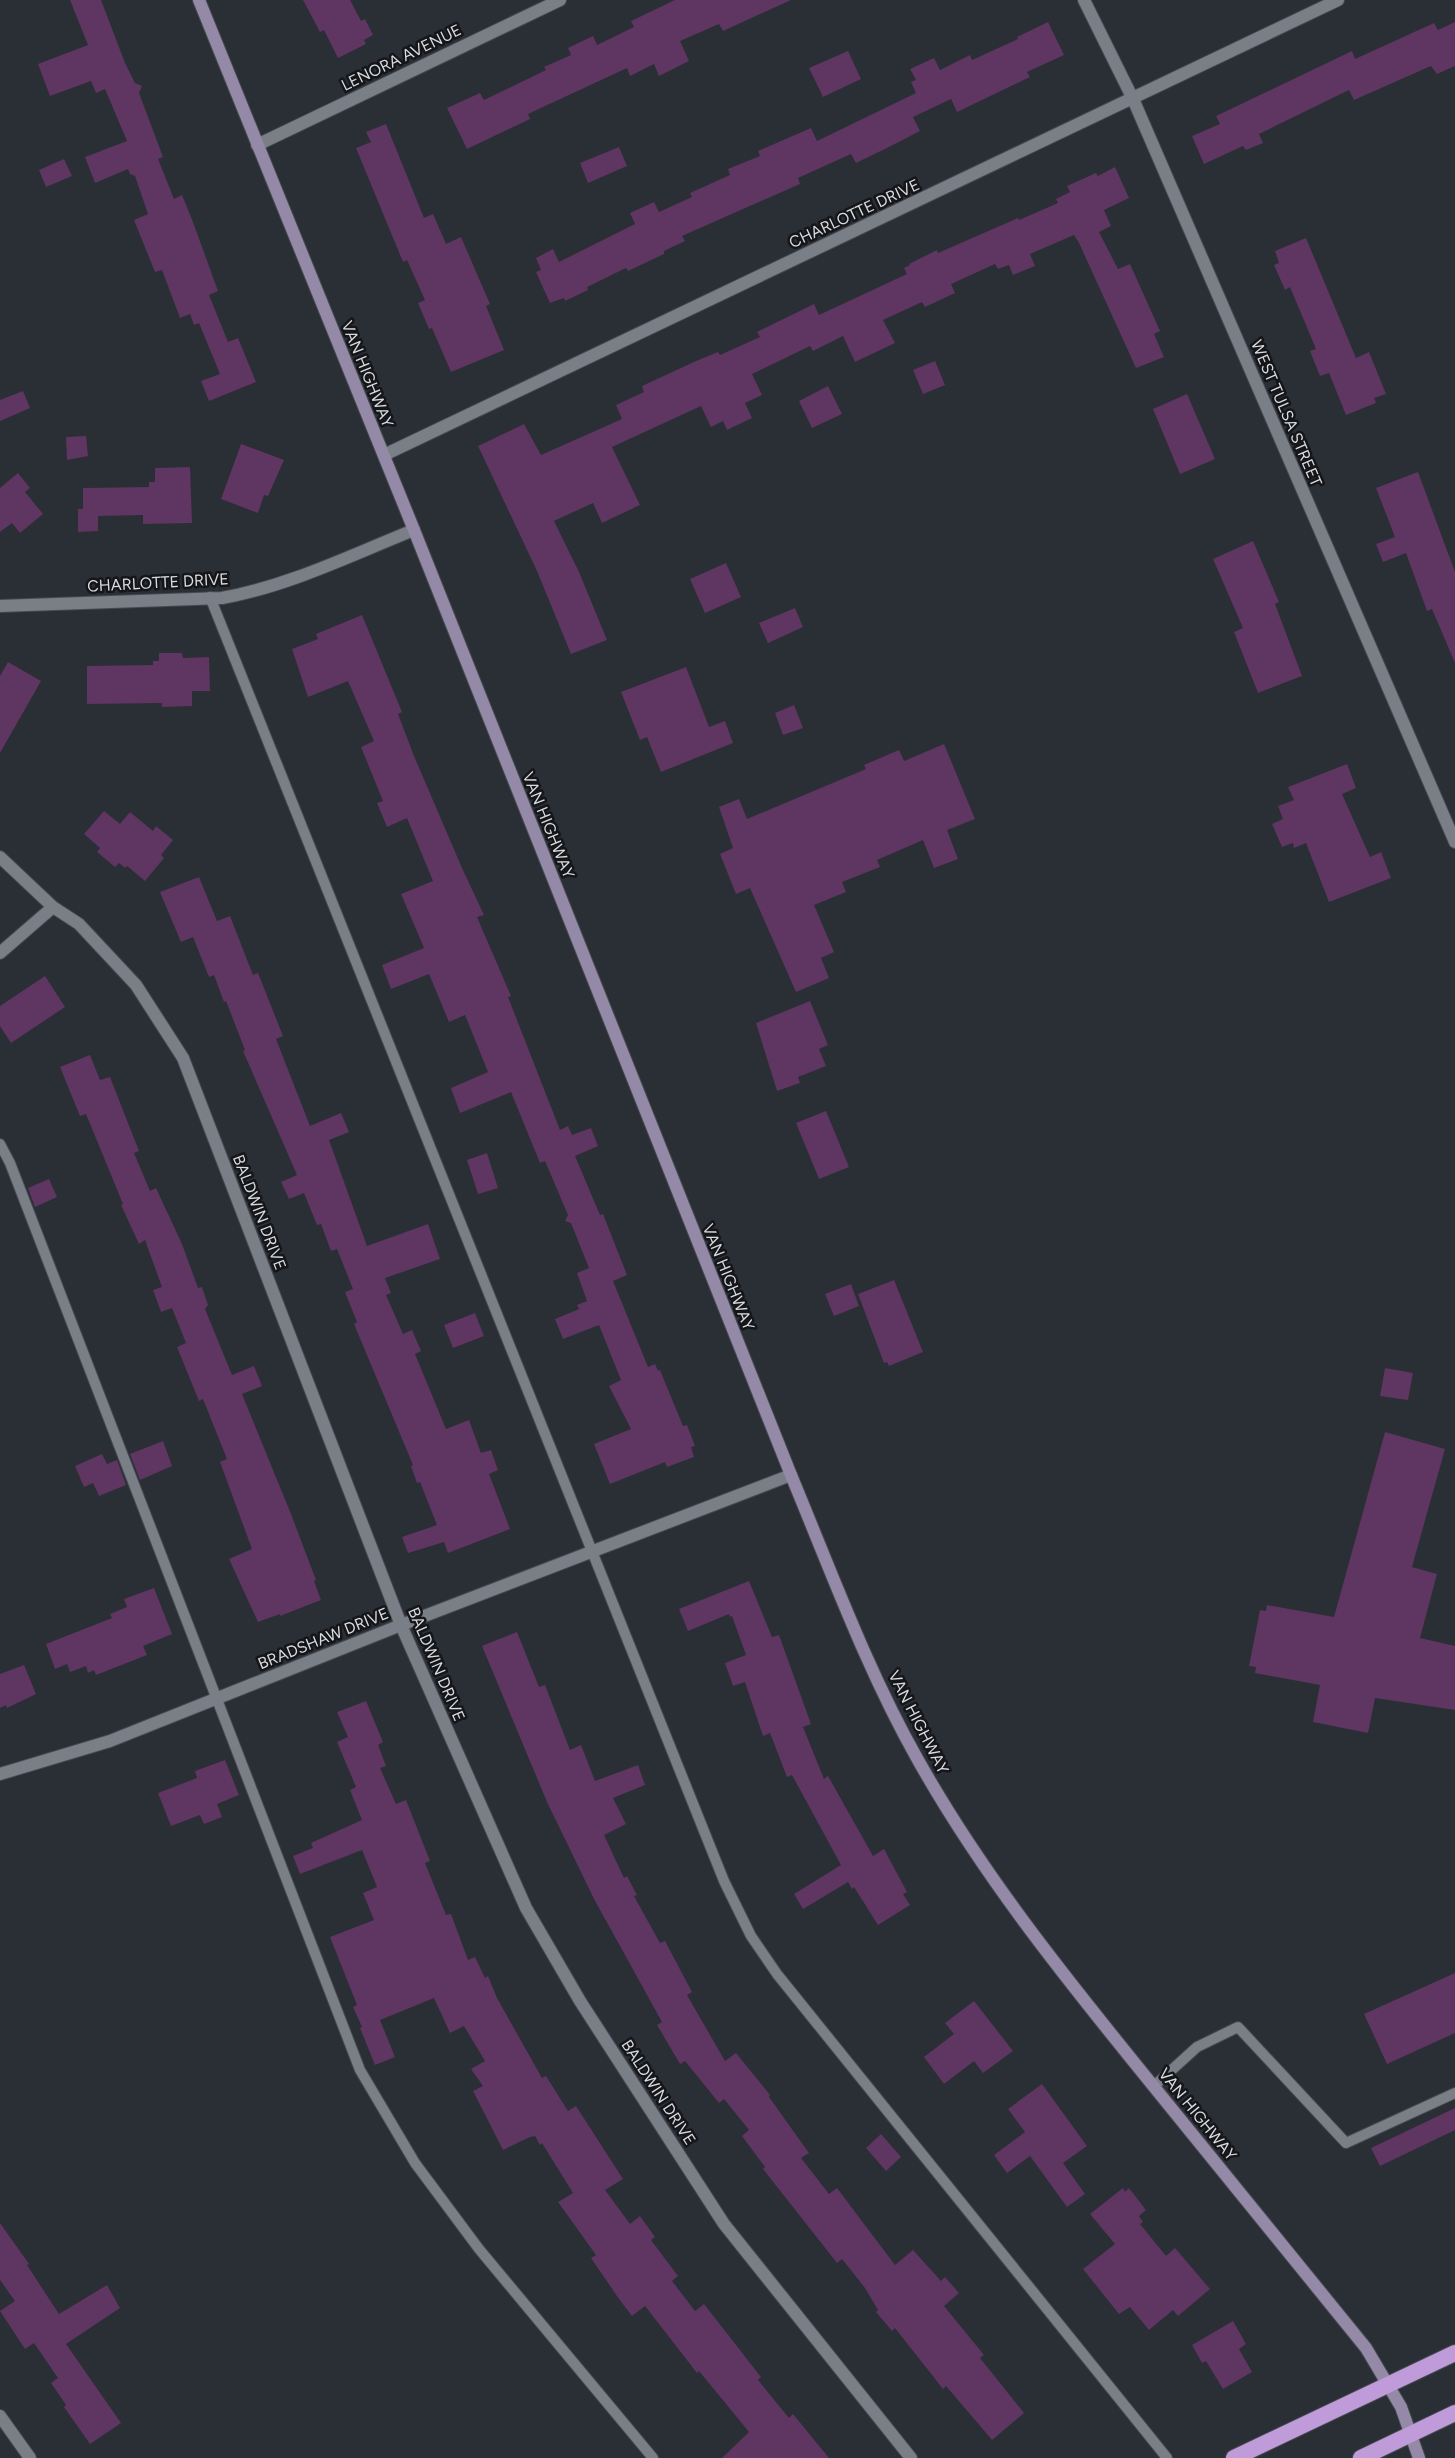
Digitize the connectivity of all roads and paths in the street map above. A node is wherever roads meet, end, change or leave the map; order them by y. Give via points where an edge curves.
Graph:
1 (199, 0) edge
2 (560, 0) edge
3 (1084, 0) edge
4 (1338, 0) edge
5 (1133, 99) junction
6 (257, 145) junction
7 (384, 455) junction
8 (414, 530) junction
9 (210, 597) junction
10 (0, 606) edge
11 (1455, 842) edge
12 (0, 856) edge
13 (53, 907) junction
14 (0, 953) edge
15 (0, 1144) edge
16 (790, 1475) junction
17 (593, 1551) junction
18 (401, 1625) junction
19 (216, 1699) junction
20 (0, 1774) edge
21 (1154, 2086) junction
22 (1455, 2093) edge
23 (1455, 2353) edge
24 (1389, 2384) junction
25 (1455, 2413) edge
26 (0, 2416) edge
27 (1412, 2434) junction
28 (30, 2458) edge
29 (653, 2458) edge
30 (911, 2458) edge
31 (1167, 2458) edge
32 (1234, 2458) edge
33 (1361, 2458) edge
34 (1419, 2458) edge

1 - 6 main road, VAN HIGHWAY
2 - 6 street, LENORA AVENUE
3 - 5 street, WEST TULSA STREET
4 - 5 street, CHARLOTTE DRIVE
5 - 7 street, CHARLOTTE DRIVE
5 - 11 street, WEST TULSA STREET
6 - 7 main road, VAN HIGHWAY
7 - 8 main road, VAN HIGHWAY
8 - 9 street, CHARLOTTE DRIVE via 264,588
8 - 16 main road, VAN HIGHWAY
9 - 10 street, CHARLOTTE DRIVE
9 - 17 lane
12 - 13 street, BALDWIN DRIVE
13 - 14 street
13 - 18 street, BALDWIN DRIVE via 79,924 136,985 183,1058
15 - 19 lane
16 - 17 street, BRADSHAW DRIVE
16 - 21 main road, VAN HIGHWAY via 855,1630 918,1759 1003,1894
17 - 18 street, BRADSHAW DRIVE
17 - 31 lane via 724,1881 751,1936 777,1974
18 - 19 street, BRADSHAW DRIVE
18 - 30 street, BALDWIN DRIVE via 526,1908 580,2001 724,2224
19 - 20 street, BRADSHAW DRIVE via 110,1741
19 - 29 lane via 360,2070 415,2163 479,2249
21 - 22 lane via 1197,2047 1238,2027 1346,2143
21 - 24 main road, VAN HIGHWAY via 1366,2348
23 - 24 highway
24 - 27 main road, VAN HIGHWAY
24 - 32 highway
25 - 27 highway
26 - 28 street
27 - 33 highway
27 - 34 main road, VAN HIGHWAY

